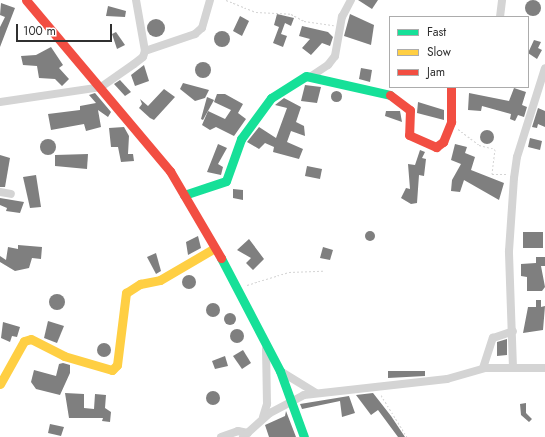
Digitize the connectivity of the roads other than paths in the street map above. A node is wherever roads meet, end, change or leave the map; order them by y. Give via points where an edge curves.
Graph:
1 (26, 0) edge
2 (136, 0) edge
3 (210, 0) edge
4 (351, 0) edge
5 (502, 0) edge
6 (500, 16) edge
7 (145, 50) junction
8 (545, 68) edge
9 (310, 77) junction
10 (101, 87) junction
11 (452, 88) edge
12 (0, 102) edge
13 (0, 192) edge
14 (11, 194) dead end
15 (184, 195) junction
16 (213, 249) junction
17 (513, 331) junction
18 (266, 349) junction
19 (483, 368) junction
20 (513, 368) junction
21 (545, 368) edge
22 (3, 370) edge
23 (280, 371) junction
24 (0, 384) edge
25 (316, 394) junction
26 (292, 403) junction
27 (259, 422) junction
28 (245, 435) edge
29 (221, 437) edge
30 (304, 437) edge

1 - 10 street
2 - 7 street
3 - 7 street via 202,28 195,34
4 - 9 street via 340,26 335,56 328,65
5 - 6 street
7 - 10 street via 143,57
8 - 17 street via 514,173 509,251
9 - 11 street via 387,92 400,100 411,118 410,135 423,144 436,148 450,126
9 - 15 street via 294,81 270,98 241,139 226,181
10 - 12 street
10 - 15 street via 170,171
13 - 14 street
15 - 16 street
16 - 18 street via 239,288
16 - 22 street via 160,280 140,284 126,293 117,365 112,370 64,356 31,339 24,341
17 - 19 street via 493,338
17 - 20 street
18 - 23 street
18 - 27 street via 268,404
19 - 20 street
19 - 25 street via 447,379
20 - 21 street
22 - 24 street
23 - 25 street
23 - 26 street
25 - 26 street
26 - 27 street
26 - 30 street
27 - 28 street
28 - 29 street via 238,431

